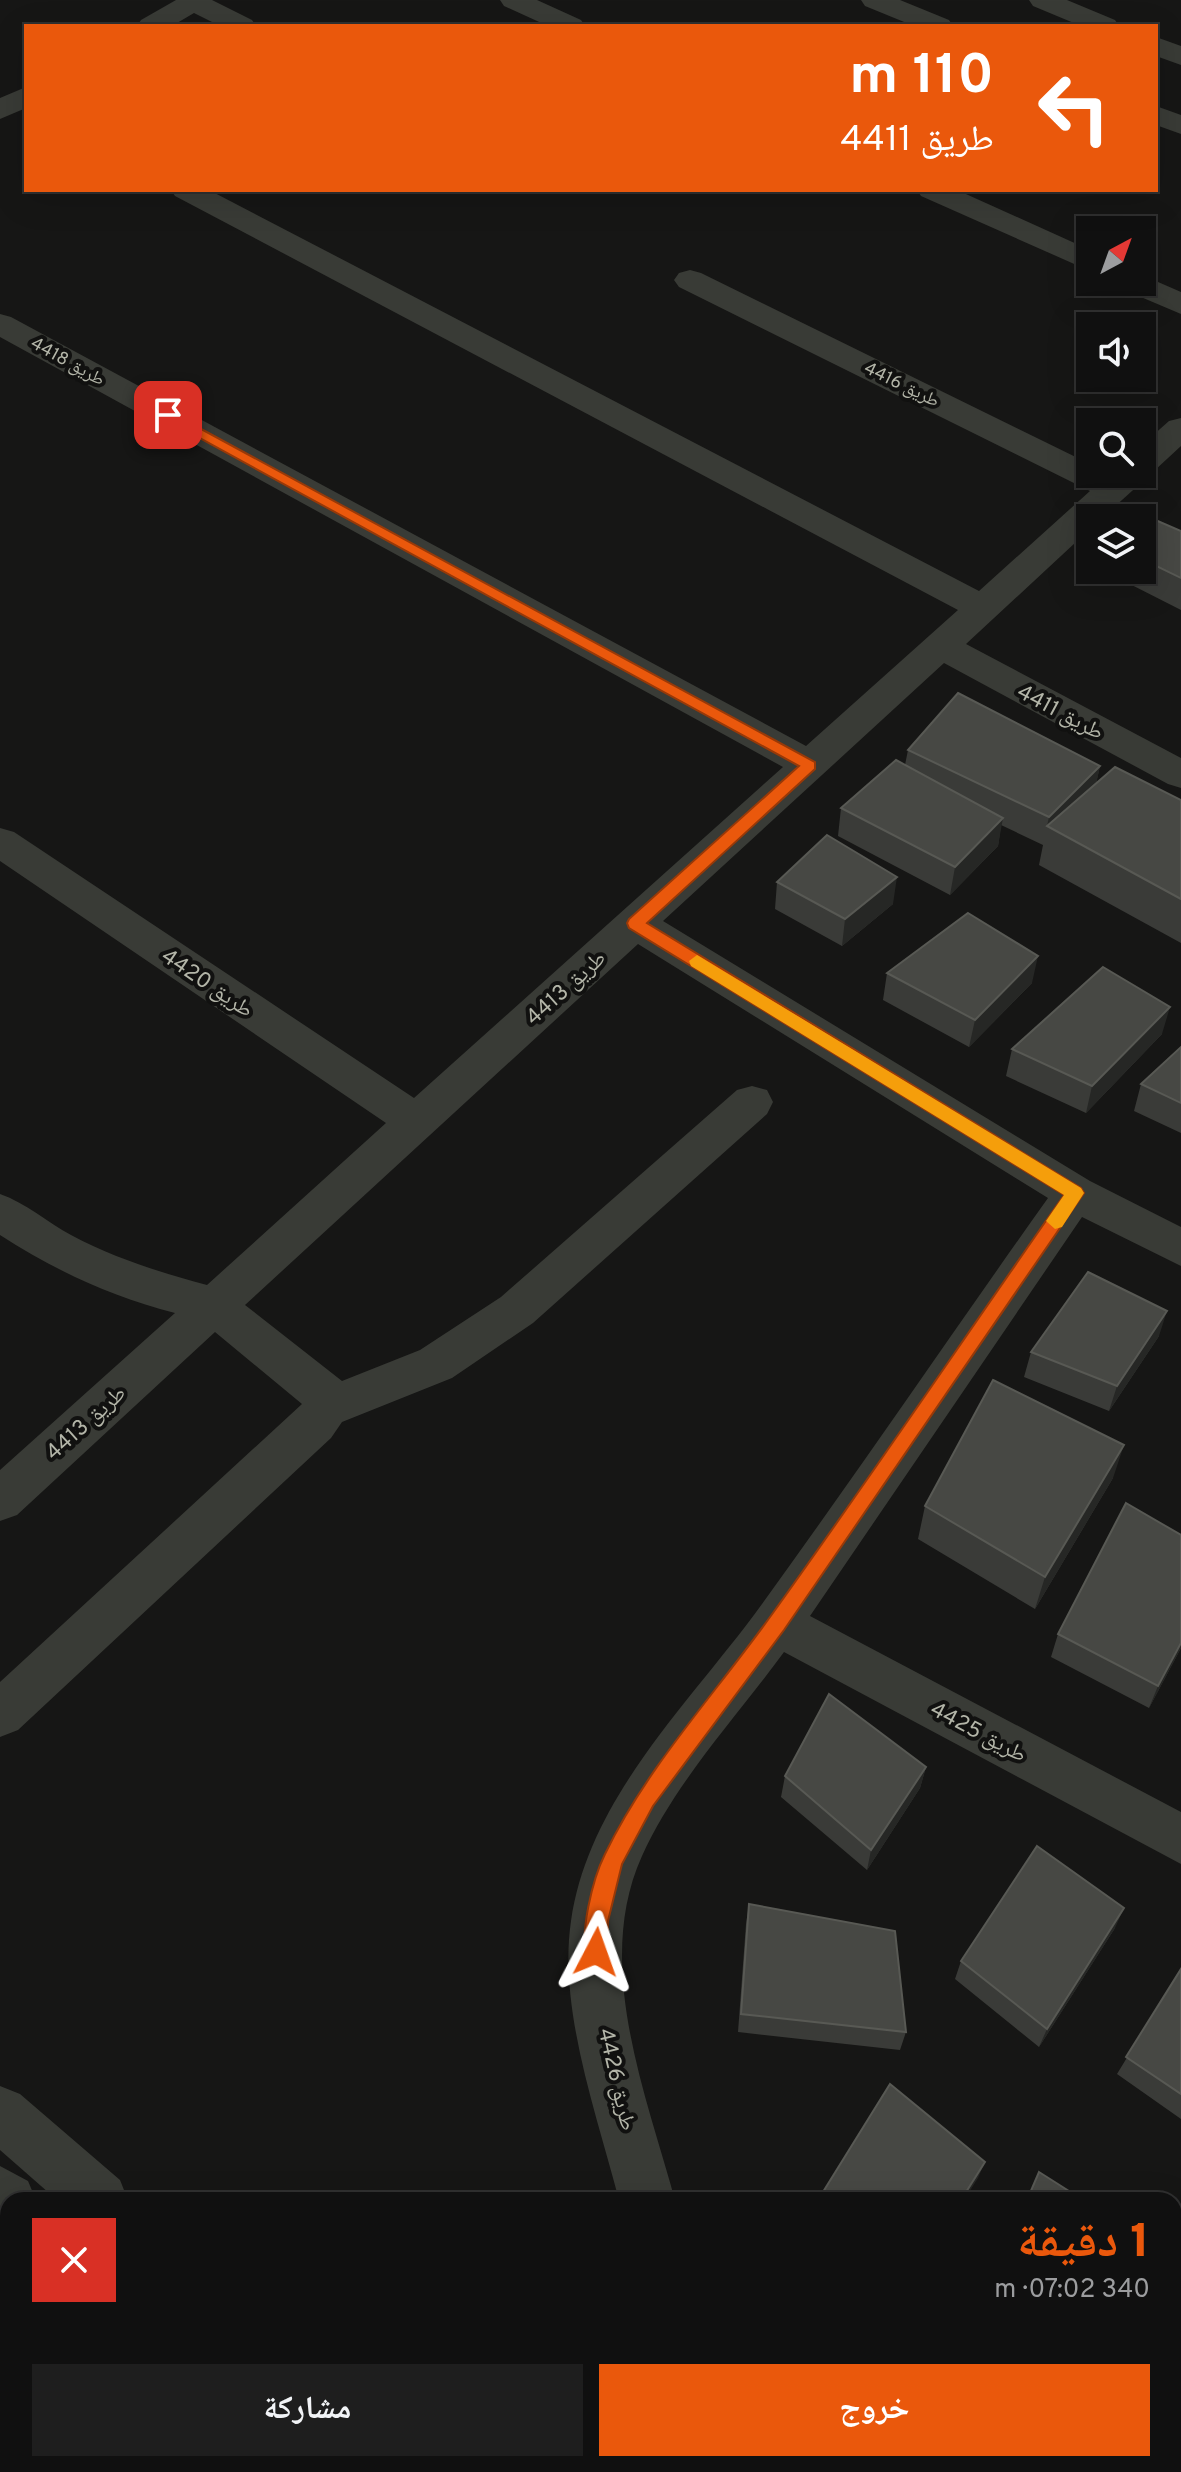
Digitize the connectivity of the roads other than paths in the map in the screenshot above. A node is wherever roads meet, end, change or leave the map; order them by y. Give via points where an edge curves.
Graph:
1 (514, 0) edge
2 (875, 0) edge
3 (1043, 0) edge
4 (196, 1) edge
5 (155, 24) edge
6 (238, 24) edge
7 (567, 24) edge
8 (934, 24) edge
9 (1100, 24) edge
10 (1158, 47) edge
11 (1181, 56) edge
12 (1158, 116) edge
13 (1181, 125) edge
14 (190, 192) edge
15 (936, 192) edge
16 (1076, 256) edge
17 (690, 280) dead end
18 (1156, 293) edge
19 (1181, 304) edge
20 (0, 324) edge
21 (1181, 428) edge
22 (1076, 451) edge
23 (1156, 451) edge
24 (1115, 488) edge
25 (982, 608) junction
26 (941, 646) junction
27 (810, 765) junction
28 (1181, 775) edge
29 (0, 842) edge
30 (635, 923) junction
31 (752, 1102) dead end
32 (417, 1122) junction
33 (1075, 1193) junction
34 (0, 1212) edge
35 (1181, 1248) edge
36 (213, 1305) junction
37 (326, 1408) junction
38 (0, 1500) edge
39 (777, 1623) junction
40 (0, 1714) edge
41 (1181, 1839) edge
42 (0, 2114) edge
43 (91, 2192) edge
44 (645, 2192) edge

1 - 7 street
2 - 8 street
3 - 9 street
4 - 5 street
4 - 6 street
10 - 11 street
12 - 13 street
14 - 25 street
15 - 16 street
17 - 22 street, طريق 4416
18 - 19 street
20 - 27 street, طريق 4418
21 - 23 street, طريق 4413
24 - 25 street, طريق 4413
25 - 26 street, طريق 4413
26 - 27 street, طريق 4413
26 - 28 street, طريق 4411
27 - 30 street, طريق 4413
29 - 32 street, طريق 4420
30 - 32 street, طريق 4413
30 - 33 street
31 - 37 street via 517,1310 436,1364
32 - 36 street, طريق 4413
33 - 35 street
33 - 39 street, طريق 4426
34 - 36 street via 103,1271
36 - 37 street via 324,1392
36 - 38 street, طريق 4413
37 - 40 street via 315,1424
39 - 41 street, طريق 4425
39 - 44 street, طريق 4426 via 646,1799 612,1861 597,1921 596,1984
42 - 43 street

